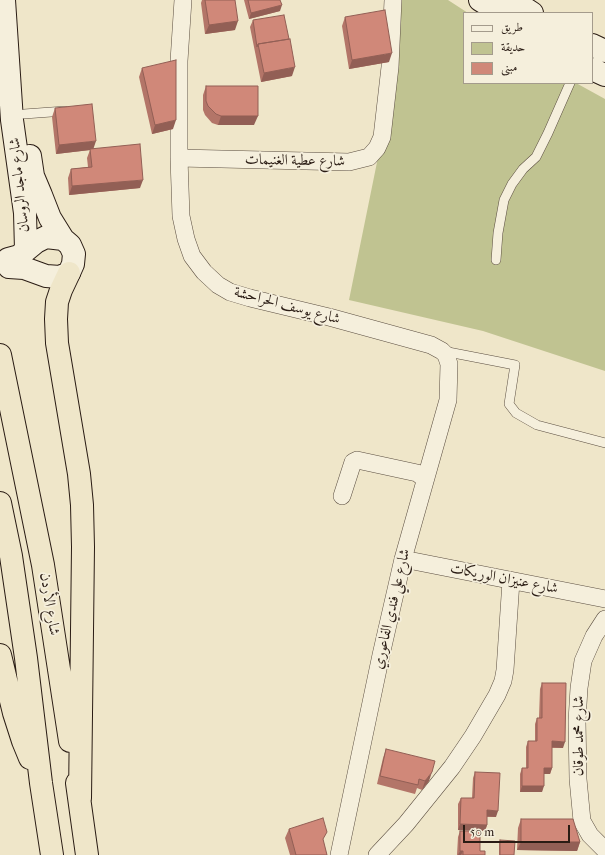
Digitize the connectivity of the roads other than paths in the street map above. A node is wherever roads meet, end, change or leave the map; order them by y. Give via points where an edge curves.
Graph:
1 (4, 0) edge
2 (17, 0) edge
3 (183, 0) edge
4 (393, 0) edge
5 (480, 0) edge
6 (512, 0) edge
7 (499, 12) edge
8 (530, 12) edge
9 (593, 69) edge
10 (605, 75) edge
11 (570, 84) edge
12 (75, 110) edge
13 (24, 114) junction
14 (179, 158) junction
15 (63, 239) junction
16 (14, 259) junction
17 (496, 260) dead end
18 (69, 273) junction
19 (0, 355) edge
20 (446, 357) junction
21 (605, 443) edge
22 (426, 479) junction
23 (342, 496) dead end
24 (0, 504) edge
25 (403, 559) junction
26 (511, 581) junction
27 (605, 599) edge
28 (605, 619) edge
29 (0, 656) edge
30 (41, 783) junction
31 (80, 798) junction
32 (605, 850) edge
33 (52, 855) edge
34 (87, 855) edge
35 (339, 855) edge
36 (377, 855) edge

1 - 16 street, شارع ماجد الروسان via 12,120 25,213
2 - 13 street, شارع ماجد الروسان
3 - 14 street, شارع يوسف الحراحشة via 179,61
4 - 14 street, شارع عطية الغنيمات via 390,67 382,137 369,157 349,162
5 - 7 street
6 - 8 street
9 - 10 street
11 - 17 lane via 536,157 523,169 504,200
12 - 13 lane
13 - 15 street, شارع ماجد الروسان via 33,176 50,218
14 - 20 street, شارع يوسف الحراحشة via 181,216 186,239 192,256 218,285 250,298 420,342
15 - 16 street via 46,237
15 - 18 street, شارع ماجد الروسان via 70,245 74,254
16 - 18 street via 24,268 46,276 60,277
18 - 31 highway via 61,290 56,320 58,350 82,505
19 - 31 highway, شارع الأردن via 43,565
20 - 21 lane via 515,365 509,404 516,413 538,425
20 - 22 street, شارع علي فندي الفاعوري via 448,400
22 - 23 street via 417,473 357,460 353,462
22 - 25 street, شارع علي فندي الفاعوري
24 - 30 highway, شارع الأردن via 11,556 26,658
25 - 26 street, شارع عنيزان الوريكات
25 - 35 street, شارع علي فندي الفاعوري
26 - 27 street, شارع عنيزان الوريكات
26 - 36 street via 504,670 497,695 452,767
28 - 32 street, شارع محمد طوقان via 583,661 577,721 582,821 590,835
29 - 30 highway via 23,741
30 - 33 highway, شارع الأردن
31 - 34 highway, شارع الأردن

